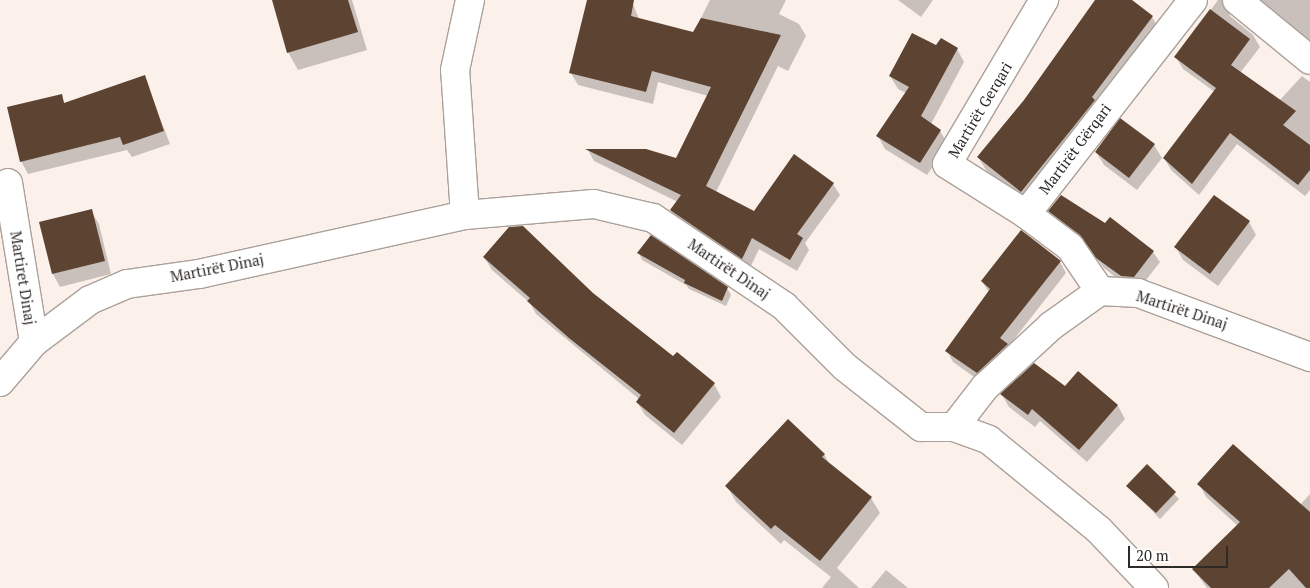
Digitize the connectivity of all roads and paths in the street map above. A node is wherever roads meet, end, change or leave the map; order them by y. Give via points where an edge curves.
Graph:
1 (470, 0) edge
2 (1044, 0) edge
3 (1193, 0) edge
4 (1237, 0) edge
5 (1310, 60) edge
6 (8, 184) dead end
7 (465, 214) junction
8 (1026, 214) junction
9 (1100, 291) junction
10 (34, 342) junction
11 (1310, 357) edge
12 (0, 382) edge
13 (954, 427) junction
14 (1154, 588) edge

1 - 7 street via 455,70
2 - 8 street, Martirët Gerqari via 947,164
3 - 8 street, Martirët Gërqari
4 - 5 street
6 - 10 street, Martiret Dinaj
7 - 10 street, Martirët Dinaj via 199,274 127,284 90,300
7 - 13 street, Martirët Dinaj via 594,204 653,218 784,306 845,367 921,427
8 - 9 street via 1070,247
9 - 11 street, Martirët Dinaj via 1138,293
9 - 13 street via 1051,326 985,387
10 - 12 street, Martirët Dinaj
13 - 14 street, Martirët Dinaj via 989,440 1026,467 1099,530

